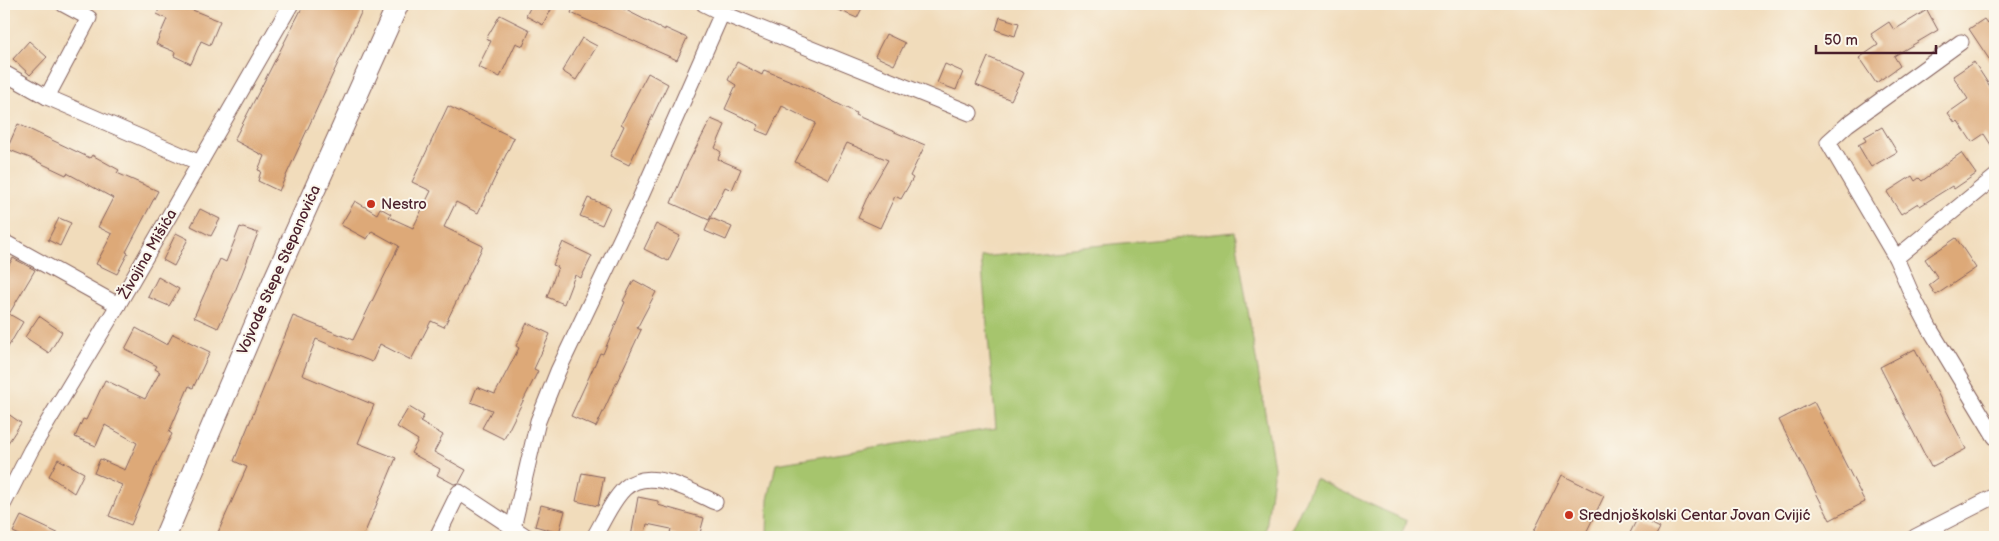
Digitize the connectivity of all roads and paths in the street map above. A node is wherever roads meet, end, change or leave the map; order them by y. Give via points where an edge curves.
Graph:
1 (63, 4) edge
2 (291, 4) edge
3 (398, 4) edge
4 (704, 4) edge
5 (722, 13) junction
6 (1962, 42) dead end
7 (4, 73) edge
8 (47, 97) junction
9 (970, 113) dead end
10 (200, 164) junction
11 (1995, 177) edge
12 (4, 242) edge
13 (1896, 258) junction
14 (118, 305) junction
15 (1995, 437) edge
16 (1995, 496) edge
17 (716, 502) dead end
18 (4, 503) edge
19 (513, 528) junction
20 (165, 537) edge
21 (437, 537) edge
22 (527, 537) edge
23 (594, 537) edge
24 (1915, 537) edge

1 - 8 street via 89,18
2 - 10 street, Živojina Mišića
3 - 20 street, Vojvode Stepe Stepanovića via 274,278
4 - 5 street
5 - 9 street
5 - 19 street via 638,203 558,370 538,421
6 - 13 street via 1828,142
7 - 8 street
8 - 10 street
10 - 14 street, Živojina Mišića
11 - 13 street
12 - 14 street
13 - 15 street via 1930,329
14 - 18 street, Živojina Mišića via 31,450
16 - 24 street
17 - 23 street via 668,482 643,479 624,489
19 - 21 street via 458,492
19 - 22 street

